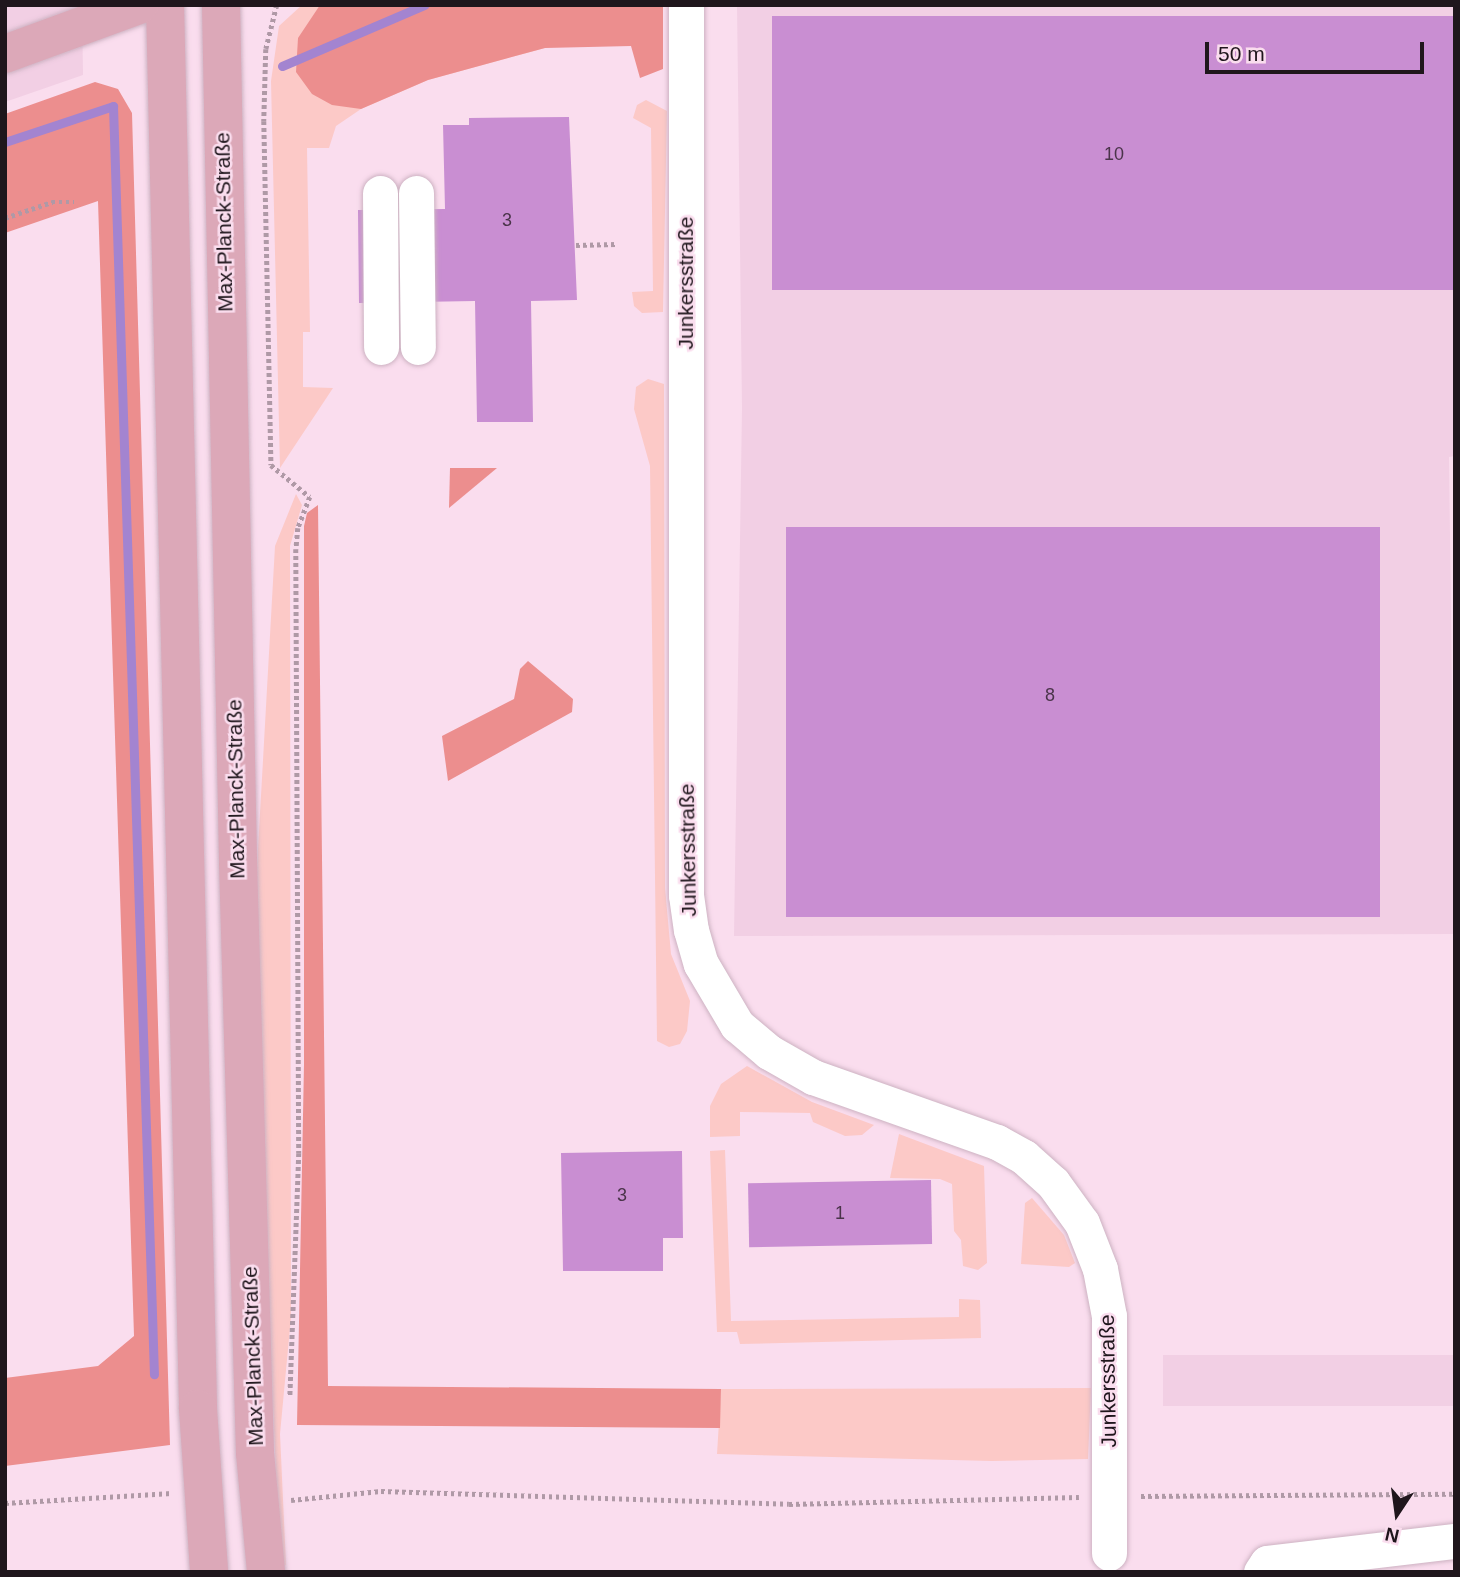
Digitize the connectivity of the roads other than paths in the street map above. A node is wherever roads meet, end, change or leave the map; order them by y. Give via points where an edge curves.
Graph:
1 (139, 5) edge
2 (165, 5) edge
3 (220, 5) edge
4 (685, 5) edge
5 (71, 19) edge
6 (5, 54) edge
7 (380, 193) dead end
8 (416, 193) dead end
9 (381, 347) dead end
10 (418, 347) dead end
11 (1455, 1541) edge
12 (1110, 1553) dead end
13 (209, 1572) edge
14 (266, 1572) edge
15 (1261, 1572) edge

1 - 5 main road
2 - 13 main road via 202,1491
3 - 14 main road, Max-Planck-Straße via 238,876 255,1453
4 - 12 street, Junkersstraße via 686,895 691,930 701,964 731,1016 769,1052 813,1077 997,1142 1024,1157 1053,1183 1082,1223 1100,1269 1109,1316
5 - 6 main road
7 - 9 street
8 - 10 street
11 - 15 street via 1267,1563

